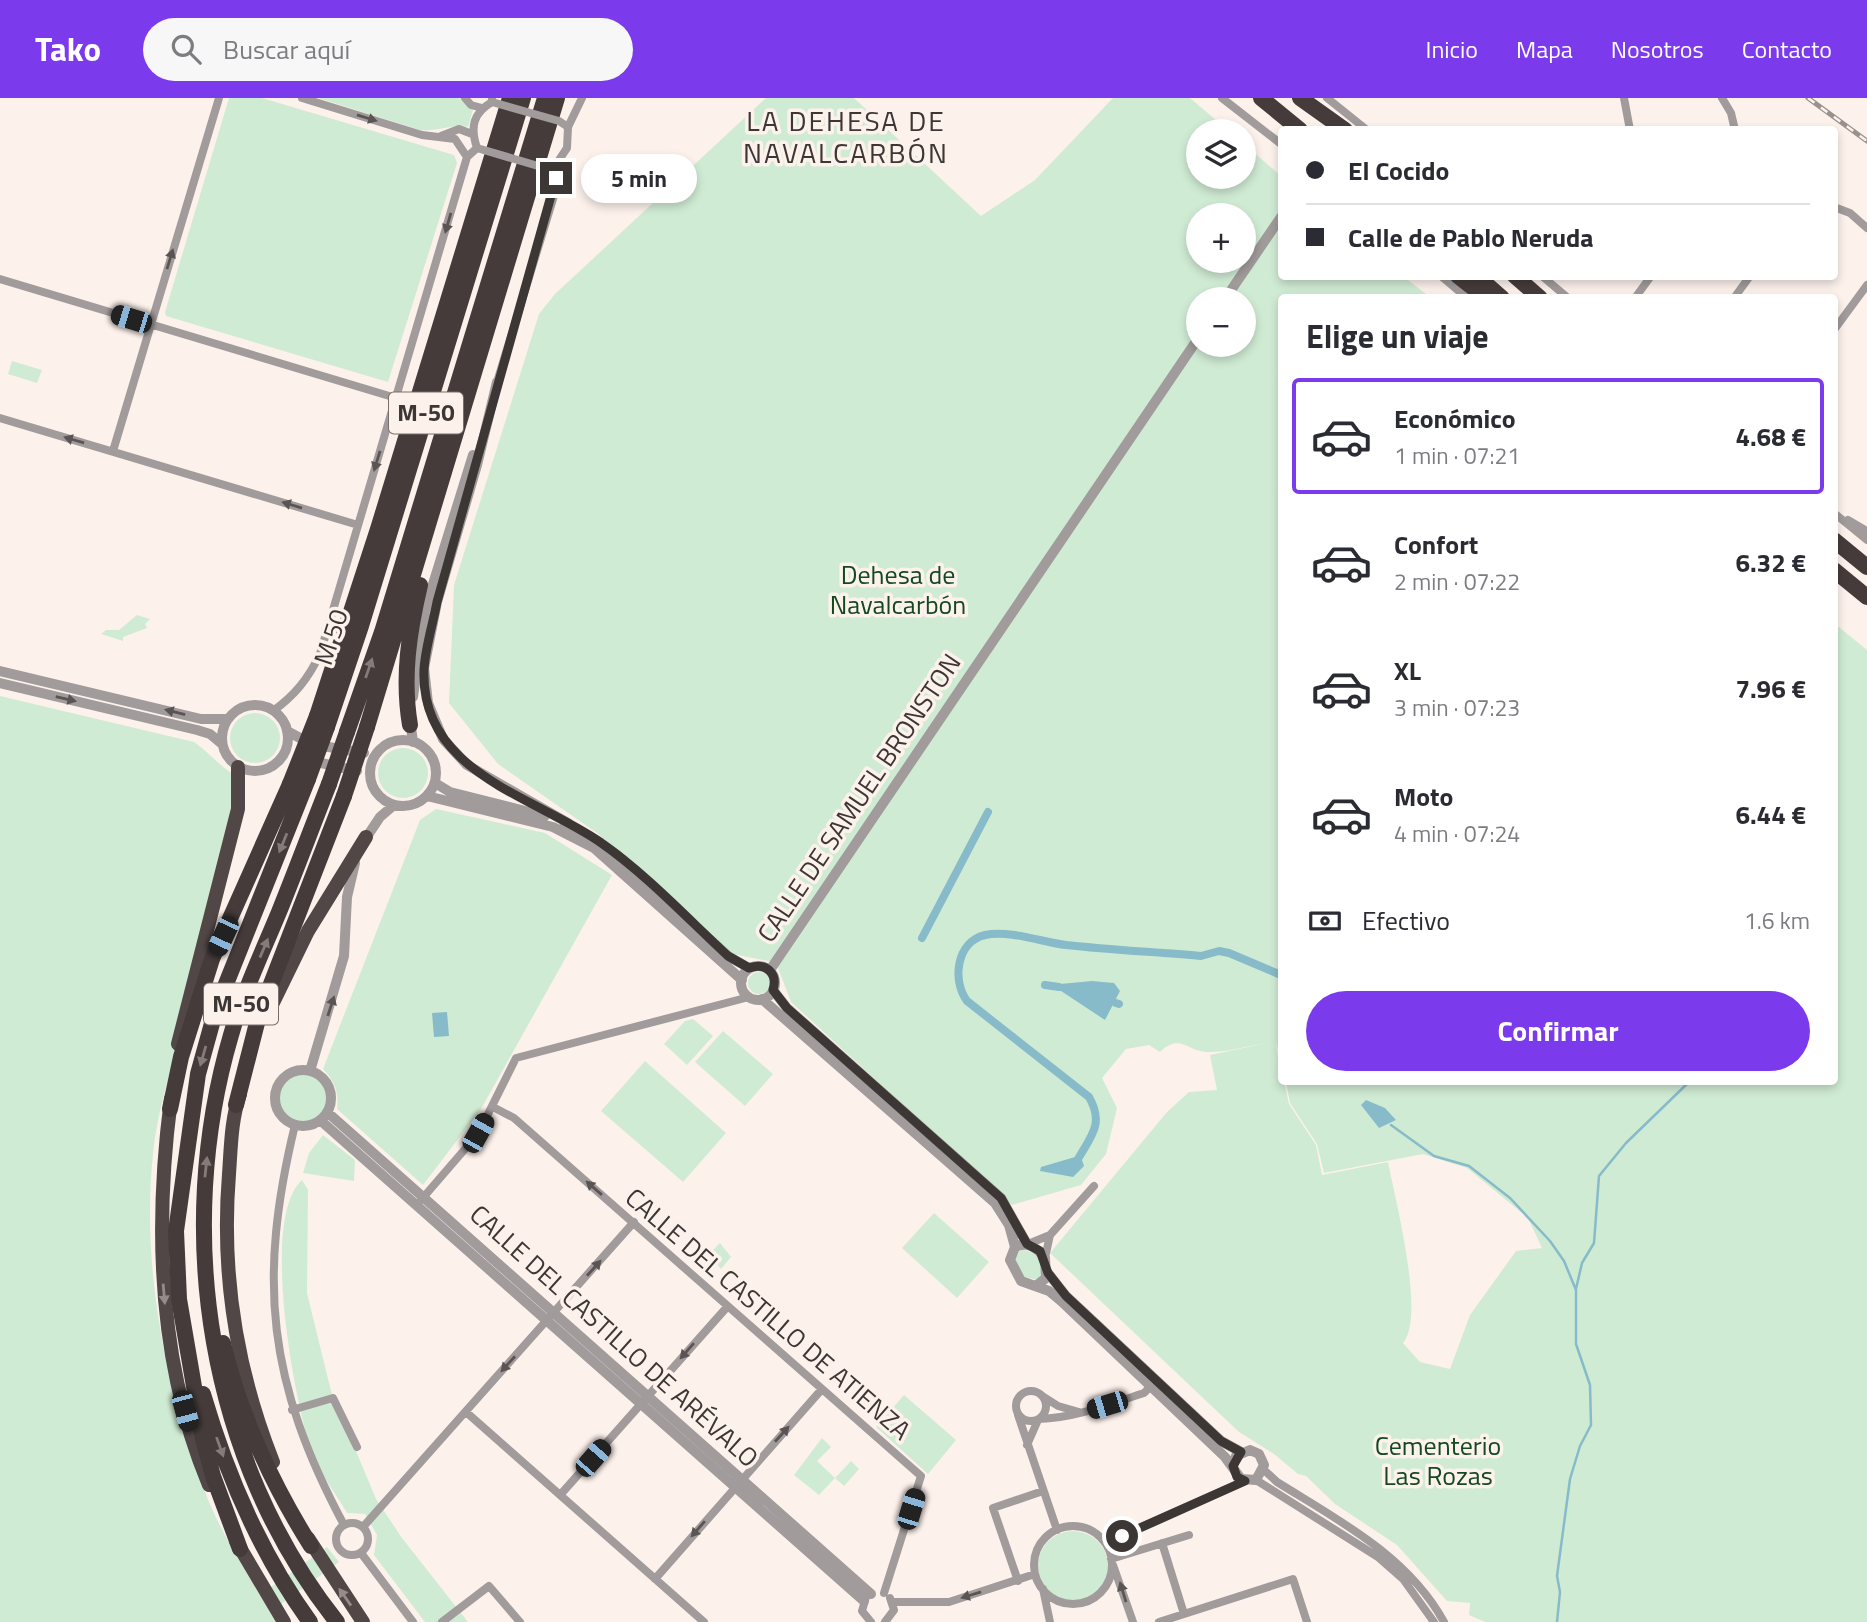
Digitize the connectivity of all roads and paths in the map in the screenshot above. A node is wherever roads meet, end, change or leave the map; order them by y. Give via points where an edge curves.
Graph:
1 (219, 98) edge
2 (302, 98) edge
3 (465, 98) edge
4 (510, 98) edge
5 (523, 98) edge
6 (545, 98) edge
7 (582, 98) edge
8 (1222, 98) edge
9 (1261, 98) edge
10 (1299, 98) edge
11 (1327, 98) edge
12 (1624, 98) edge
13 (1722, 98) edge
14 (492, 100) edge
15 (557, 103) edge
16 (482, 108) junction
17 (1295, 126) edge
18 (1331, 126) edge
19 (1339, 126) edge
20 (1362, 126) edge
21 (1629, 126) edge
22 (1734, 126) edge
23 (568, 127) junction
24 (472, 134) junction
25 (438, 137) junction
26 (1278, 142) edge
27 (477, 148) junction
28 (467, 157) junction
29 (555, 166) junction
30 (1838, 209) edge
31 (1278, 221) edge
32 (1867, 228) edge
33 (0, 279) edge
34 (1446, 280) edge
35 (1463, 280) edge
36 (1482, 280) edge
37 (1520, 280) edge
38 (1547, 280) edge
39 (1648, 280) edge
40 (1748, 280) edge
41 (1867, 285) edge
42 (1233, 287) edge
43 (1461, 294) edge
44 (1481, 294) edge
45 (1497, 294) edge
46 (1536, 294) edge
47 (1563, 294) edge
48 (1637, 294) edge
49 (1737, 294) edge
50 (150, 325) junction
51 (1838, 325) edge
52 (1186, 356) edge
53 (497, 382) junction
54 (396, 398) junction
55 (466, 404) junction
56 (0, 418) edge
57 (113, 451) junction
58 (1838, 516) edge
59 (1838, 516) edge
60 (358, 524) junction
61 (1867, 531) edge
62 (1867, 540) edge
63 (1838, 543) edge
64 (1867, 567) edge
65 (1838, 573) edge
66 (1867, 597) edge
67 (0, 671) edge
68 (0, 683) edge
69 (273, 711) junction
70 (228, 719) junction
71 (322, 722) junction
72 (410, 725) junction
73 (287, 731) junction
74 (412, 742) junction
75 (222, 744) junction
76 (377, 753) junction
77 (281, 758) junction
78 (239, 767) junction
79 (369, 778) junction
80 (435, 783) junction
81 (427, 796) junction
82 (394, 805) junction
83 (568, 823) junction
84 (366, 836) junction
85 (749, 968) junction
86 (770, 970) junction
87 (744, 988) junction
88 (773, 990) junction
89 (762, 999) junction
90 (310, 1071) junction
91 (236, 1105) junction
92 (493, 1107) junction
93 (170, 1109) junction
94 (323, 1116) junction
95 (295, 1125) junction
96 (1094, 1186) dead end
97 (182, 1187) junction
98 (420, 1201) junction
99 (634, 1222) junction
100 (1050, 1235) junction
101 (203, 1236) junction
102 (1028, 1244) junction
103 (1015, 1247) junction
104 (1045, 1258) junction
105 (1048, 1273) junction
106 (1036, 1286) junction
107 (727, 1307) junction
108 (550, 1317) junction
109 (1150, 1387) junction
110 (822, 1389) junction
111 (1043, 1396) junction
112 (644, 1400) junction
113 (292, 1410) junction
114 (466, 1412) junction
115 (1079, 1412) junction
116 (1018, 1415) junction
117 (1039, 1420) junction
118 (1027, 1445) junction
119 (356, 1447) dead end
120 (1241, 1452) junction
121 (1233, 1469) junction
122 (1264, 1469) junction
123 (1250, 1480) junction
124 (738, 1483) junction
125 (1043, 1491) junction
126 (1223, 1491) junction
127 (561, 1494) junction
128 (344, 1525) junction
129 (363, 1527) junction
130 (1057, 1530) junction
131 (1189, 1535) dead end
132 (1105, 1543) junction
133 (1162, 1543) junction
134 (240, 1549) junction
135 (313, 1549) junction
136 (360, 1553) junction
137 (1112, 1561) junction
138 (1035, 1574) junction
139 (655, 1579) junction
140 (1018, 1581) junction
141 (1042, 1589) junction
142 (884, 1593) junction
143 (867, 1597) junction
144 (892, 1602) junction
145 (1184, 1614) junction
146 (280, 1616) edge
147 (867, 1621) edge
148 (1304, 1621) edge
149 (310, 1622) edge
150 (337, 1622) edge
151 (363, 1622) edge
152 (413, 1622) edge
153 (442, 1622) edge
154 (520, 1622) edge
155 (705, 1622) edge
156 (885, 1622) edge
157 (1050, 1622) edge
158 (1133, 1622) edge
159 (1159, 1622) edge
160 (1434, 1622) edge
161 (1444, 1622) edge

50 -> 1 street
2 -> 25 street
3 - 16 street
4 - 71 highway
5 - 71 highway, M 50 / M-50 via 361,626
101 -> 6 highway, M-50, bridge via 210,1124 231,1034 347,732
7 - 23 street
8 - 26 street
9 - 17 highway
10 - 18 highway
10 - 19 highway
11 - 20 street
12 - 21 street
13 - 22 street
14 - 16 street
14 - 23 street, bridge
15 - 55 highway
16 - 24 street
23 - 29 street via 567,148
24 - 25 street via 459,129
24 - 27 street
25 - 28 street via 455,139
27 - 28 street
27 - 29 street, bridge via 545,168
28 -> 54 street
29 - 53 street via 556,186
30 - 32 street
31 - 42 street
33 - 50 street
34 - 43 street
35 - 44 highway
36 - 45 highway
37 - 46 highway
38 - 47 street
39 - 48 street
40 - 49 street
41 - 51 street
50 - 54 street
50 - 57 street
52 - 86 street, CALLE DE SAMUEL BRONSTON
53 - 72 street via 425,610
53 - 83 street via 437,602 424,668 428,703 443,739 467,765
54 -> 60 street
55 - 72 highway via 410,635 406,698
55 - 91 highway, bridge via 367,727 259,1015
57 -> 56 street
60 -> 57 street
58 - 61 street
59 - 62 street
60 - 69 street via 320,654 293,697
63 - 64 highway
65 - 66 highway
70 -> 67 street via 201,719
68 -> 75 street via 197,730
69 - 70 street via 264,706 244,707
69 - 73 street
70 - 75 street
71 - 93 highway, bridge via 212,959
71 -> 97 highway, M 50 / M-50, bridge via 308,779 216,1009 198,1074
72 - 74 street
73 - 76 street via 311,744
73 - 77 street
74 - 76 street via 391,742
74 - 80 street via 429,753
75 - 78 street
76 - 79 street
77 - 78 street via 262,770
77 - 79 street via 348,767
78 - 93 highway via 238,809 179,1040
79 - 82 street via 379,797
80 - 81 street
80 - 83 street via 450,792
81 - 82 street via 411,805
81 - 87 street via 553,827 594,848
82 - 84 street
83 - 85 street via 617,855 728,956
90 -> 84 street via 344,956 347,897
84 - 91 highway via 285,974
85 - 86 street
85 - 87 street
86 - 88 street
87 - 89 street
87 - 92 street via 727,1002 516,1058
88 - 89 street
88 - 102 street via 787,1008 1001,1198
89 - 103 street via 995,1203 1009,1225
90 - 94 street via 329,1087 330,1104
90 - 95 street via 293,1072 276,1090 276,1107
91 - 135 highway via 224,1237 229,1297 240,1358 264,1441
92 - 98 street via 478,1133
99 -> 92 street, CALLE DEL CASTILLO DE ATIENZA via 513,1118
93 -> 134 highway via 160,1229 173,1358 206,1478
94 - 95 street via 312,1124
94 - 98 street, CALLE DEL CASTILLO DE ARÉVALO
95 - 113 street via 279,1191 273,1249 278,1350
96 - 100 street
97 - 134 highway via 176,1231 179,1299 213,1476
97 -> 149 highway, M-50 via 186,1299 204,1395 229,1474 280,1578
98 - 108 street, CALLE DEL CASTILLO DE ARÉVALO
99 - 107 street, CALLE DEL CASTILLO DE ATIENZA
108 -> 99 street
100 - 102 street
100 - 104 street
101 - 135 highway via 225,1352 275,1482
101 - 150 highway, M-50 via 209,1319 235,1428 268,1511 298,1566
102 - 103 street
102 - 104 street
103 - 106 street via 1012,1269 1021,1281
104 - 105 street
105 - 106 street
105 - 120 street via 1066,1296 1221,1441
106 - 109 street via 1061,1301
107 - 110 street, CALLE DEL CASTILLO DE ATIENZA
107 -> 112 street
108 - 112 street, CALLE DEL CASTILLO DE ARÉVALO
108 -> 114 street
109 - 115 street via 1144,1393
109 - 121 street
124 -> 110 street
110 - 142 street, CALLE DEL CASTILLO DE ATIENZA via 921,1476
111 - 115 street
111 - 116 street via 1023,1393 1017,1399
111 - 117 street via 1046,1409
112 - 124 street, CALLE DEL CASTILLO DE ARÉVALO
112 - 127 street
113 - 119 street via 333,1398
113 - 128 street via 308,1454
114 - 127 street
114 - 129 street
115 - 117 street
116 - 117 street via 1031,1422
116 - 118 street
117 - 118 street
118 - 125 street
120 - 121 street
120 - 122 street via 1259,1454
121 - 123 street
121 - 126 street
122 - 123 street
122 - 161 street via 1276,1482 1394,1559
123 - 126 street
123 - 160 street via 1378,1557 1411,1588
124 -> 139 street
124 - 143 street, CALLE DEL CASTILLO DE ARÉVALO
125 - 130 street
125 - 140 street via 993,1508
126 - 132 street
127 - 139 street
128 - 129 street
128 - 136 street via 336,1536 340,1549 349,1555
129 - 136 street via 369,1541
130 - 132 street via 1088,1530
130 - 138 street via 1038,1548
131 - 133 street
132 - 137 street
133 - 137 street
133 - 145 street
134 - 146 highway
151 -> 135 highway
136 - 152 street
137 - 141 street via 1111,1574 1100,1593 1081,1603 1060,1602
158 -> 137 street
138 - 140 street
138 - 141 street
139 - 155 street
140 -> 144 street via 949,1602
141 - 157 street
142 - 143 street
142 - 144 street
143 - 147 street via 862,1611
144 - 156 street via 892,1615
145 - 148 street via 1293,1579
145 - 159 street
153 - 154 street via 489,1586

